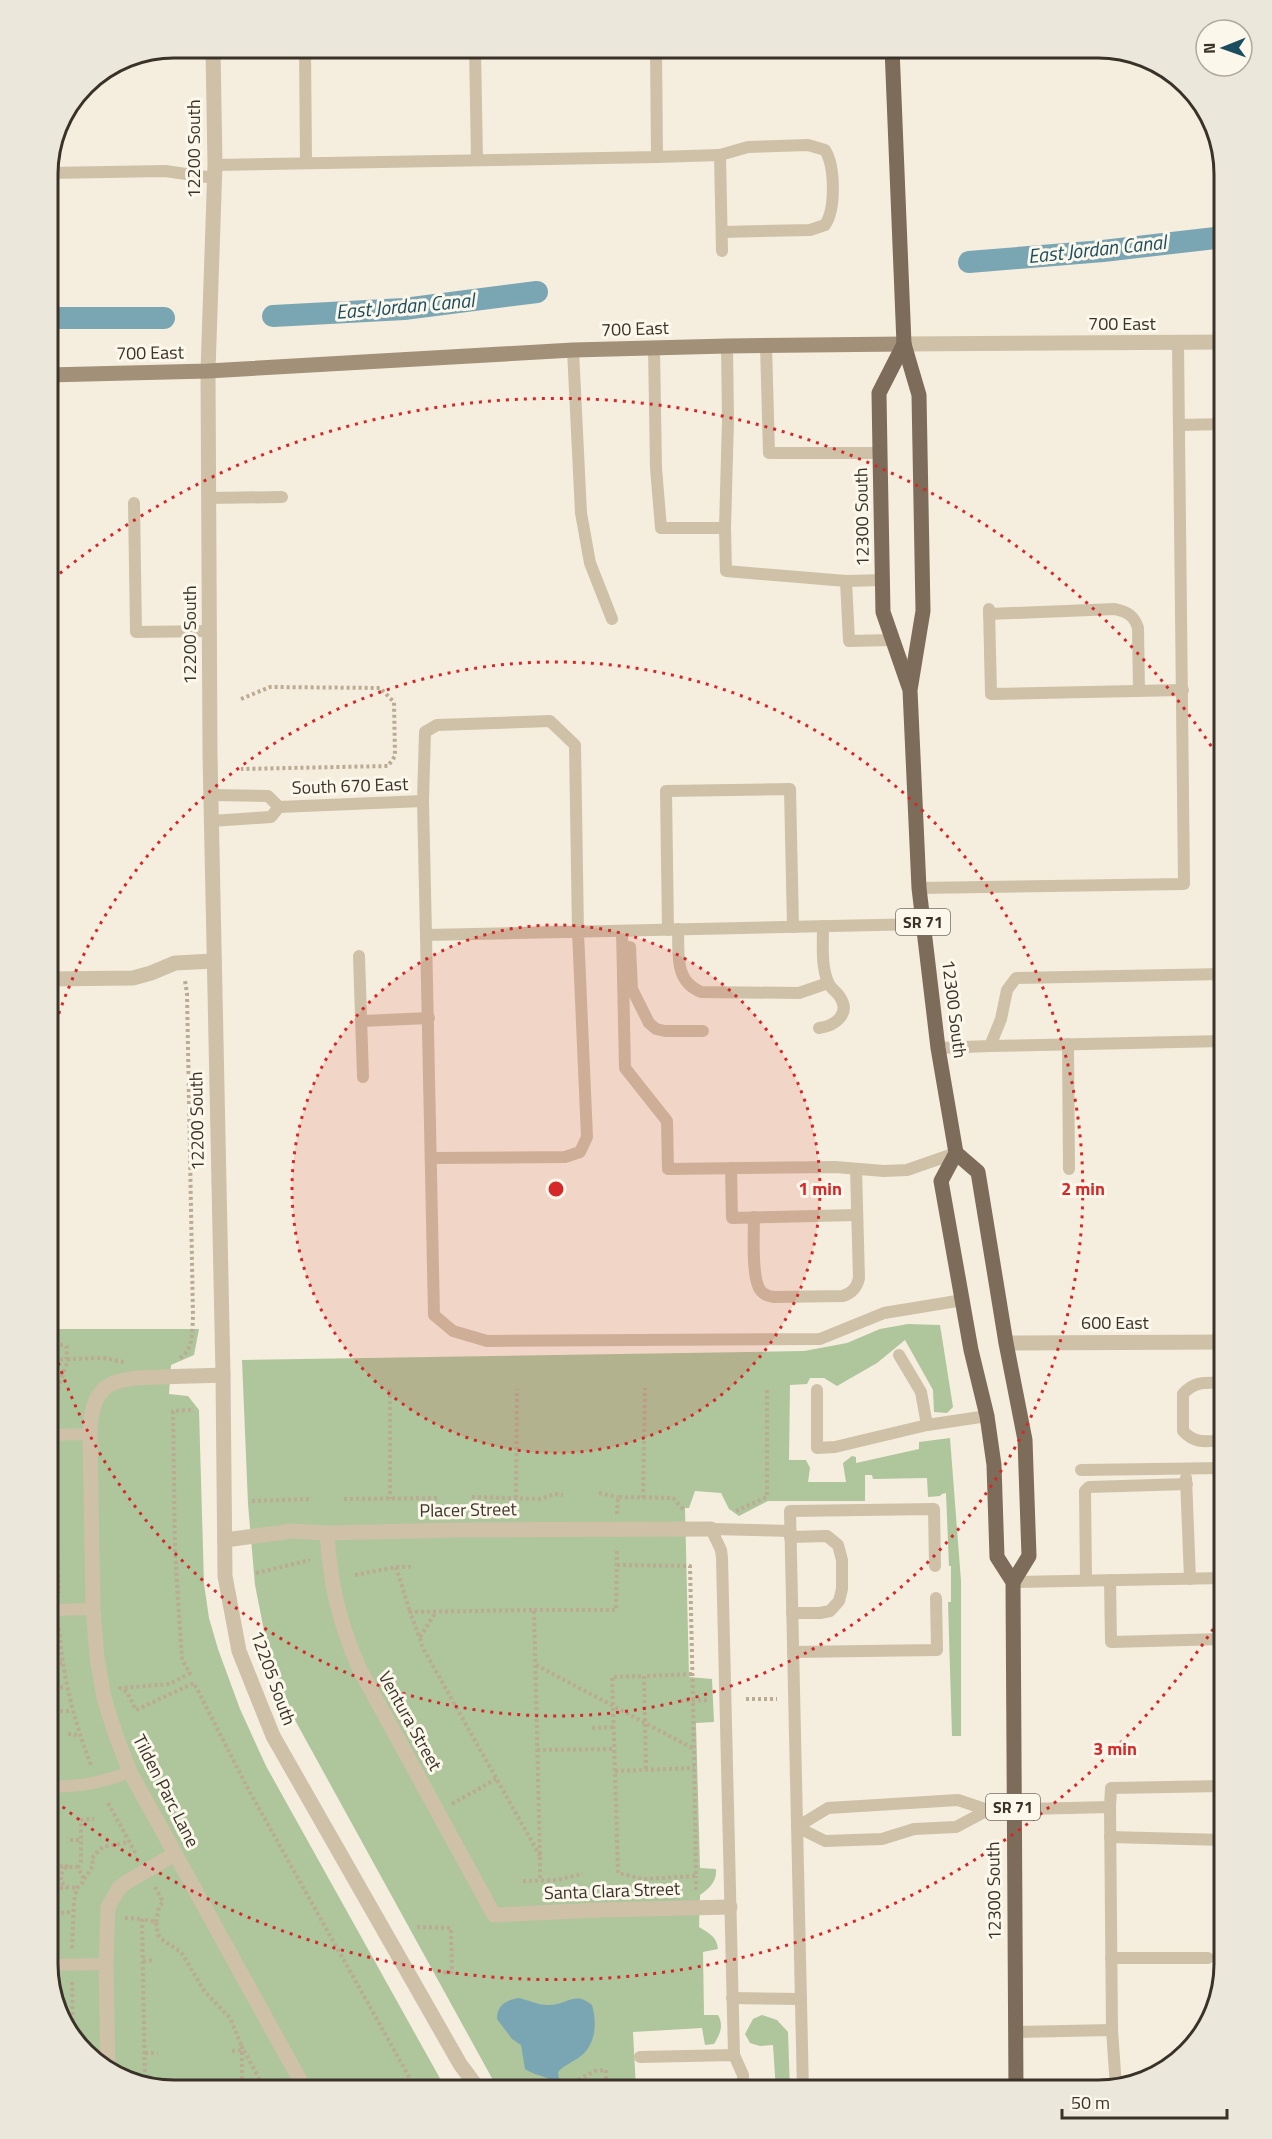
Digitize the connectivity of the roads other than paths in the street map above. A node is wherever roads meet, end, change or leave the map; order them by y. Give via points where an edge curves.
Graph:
1 (213, 59) edge
2 (305, 59) edge
3 (475, 59) edge
4 (656, 59) edge
5 (892, 59) edge
6 (720, 154) junction
7 (657, 157) junction
8 (477, 160) junction
9 (306, 163) junction
10 (215, 171) junction
11 (59, 173) edge
12 (722, 232) junction
13 (722, 251) dead end
14 (1214, 342) edge
15 (1178, 343) junction
16 (904, 344) junction
17 (766, 345) junction
18 (727, 346) junction
19 (654, 348) junction
20 (573, 350) junction
21 (208, 371) junction
22 (59, 375) edge
23 (1214, 424) edge
24 (1180, 425) junction
25 (880, 453) junction
26 (282, 496) dead end
27 (209, 498) junction
28 (134, 503) dead end
29 (725, 528) junction
30 (883, 580) junction
31 (846, 581) junction
32 (612, 619) dead end
33 (210, 631) junction
34 (892, 640) junction
35 (910, 690) junction
36 (1183, 690) junction
37 (1139, 691) junction
38 (211, 795) junction
39 (423, 801) junction
40 (279, 807) junction
41 (211, 821) junction
42 (920, 888) junction
43 (923, 924) junction
44 (823, 926) junction
45 (793, 927) junction
46 (673, 929) junction
47 (626, 931) junction
48 (578, 932) junction
49 (426, 935) junction
50 (359, 956) dead end
51 (214, 962) junction
52 (1214, 974) edge
53 (59, 979) edge
54 (828, 983) junction
55 (429, 1018) junction
56 (362, 1021) junction
57 (819, 1028) dead end
58 (703, 1031) dead end
59 (1214, 1041) edge
60 (1068, 1044) junction
61 (990, 1046) junction
62 (938, 1048) junction
63 (363, 1077) dead end
64 (956, 1153) junction
65 (431, 1158) junction
66 (731, 1168) junction
67 (856, 1169) junction
68 (1069, 1169) dead end
69 (857, 1215) junction
70 (754, 1217) junction
71 (219, 1222) joint
72 (963, 1300) junction
73 (1214, 1342) edge
74 (1006, 1343) junction
75 (899, 1355) dead end
76 (223, 1375) junction
77 (1214, 1383) edge
78 (817, 1389) dead end
79 (987, 1416) junction
80 (927, 1425) junction
81 (90, 1434) junction
82 (58, 1435) edge
83 (1214, 1440) edge
84 (1186, 1468) junction
85 (1214, 1468) edge
86 (1081, 1470) dead end
87 (1186, 1484) junction
88 (711, 1528) junction
89 (327, 1533) junction
90 (790, 1534) junction
91 (225, 1540) junction
92 (935, 1566) dead end
93 (1214, 1578) edge
94 (1190, 1579) junction
95 (1086, 1580) junction
96 (1110, 1580) junction
97 (1012, 1582) junction
98 (936, 1598) dead end
99 (93, 1609) junction
100 (58, 1610) edge
101 (792, 1613) junction
102 (1214, 1639) edge
103 (793, 1652) junction
104 (130, 1772) junction
105 (1214, 1786) edge
106 (58, 1787) edge
107 (1110, 1807) junction
108 (1013, 1808) junction
109 (988, 1810) junction
110 (797, 1827) junction
111 (1110, 1837) junction
112 (1214, 1840) edge
113 (175, 1854) junction
114 (730, 1907) junction
115 (494, 1915) joint
116 (1111, 1958) junction
117 (1208, 1958) dead end
118 (106, 1964) junction
119 (58, 1965) edge
120 (732, 1998) junction
121 (801, 1999) junction
122 (1112, 2031) junction
123 (1016, 2032) junction
124 (734, 2055) junction
125 (640, 2057) dead end
126 (108, 2059) edge
127 (460, 2064) junction
128 (1115, 2079) edge
129 (300, 2080) edge
130 (465, 2080) edge
131 (472, 2080) edge
132 (743, 2080) edge
133 (803, 2080) edge
134 (1016, 2080) edge

1 - 10 street, 12200 South
2 - 9 lane
3 - 8 lane
4 - 7 lane
5 - 16 main road, 12300 South
6 - 7 lane
6 - 12 lane
6 - 12 lane via 748,147 808,145 825,150 831,166 831,213 825,225 810,230
7 - 8 lane
8 - 9 lane
9 - 10 lane
10 - 11 lane
10 - 21 street, 12200 South
12 - 13 lane
14 - 15 street, 700 East
15 - 16 street, 700 East
15 - 24 lane
16 - 17 main road, 700 East
16 - 25 main road, 12300 South / SR 71 via 879,393
16 - 35 main road, 12300 South / SR 71 via 919,395 923,610
17 - 18 main road, 700 East
17 - 25 lane via 770,453
18 - 19 main road, 700 East
18 - 29 lane
19 - 20 main road, 700 East
19 - 29 lane via 661,528
20 - 21 main road, 700 East
20 - 32 lane via 581,513 590,563
21 - 22 main road, 700 East
21 - 27 street, 12200 South
23 - 24 lane
24 - 36 lane
25 - 30 main road, 12300 South / SR 71
26 - 27 lane
27 - 33 street, 12200 South
28 - 33 lane via 136,632
29 - 31 lane via 726,571
30 - 31 lane
30 - 34 main road, 12300 South / SR 71 via 883,612
31 - 34 lane via 849,641
33 - 38 street, 12200 South
34 - 35 main road, 12300 South / SR 71
35 - 42 main road, 12300 South / SR 71
36 - 37 lane
36 - 42 lane via 1184,884
37 - 37 lane via 991,694 989,611 1126,612 1138,628
38 - 40 lane, South 670 East via 268,796
38 - 41 street, 12200 South
39 - 40 lane, South 670 East
39 - 48 lane via 425,732 437,725 550,722 575,745
39 - 49 lane
40 - 41 lane, South 670 East via 271,818
41 - 51 street, 12200 South
42 - 43 main road, 12300 South / SR 71
43 - 44 lane
43 - 62 main road, 12300 South / SR 71
44 - 45 lane
44 - 54 lane
45 - 46 lane
45 - 46 lane via 790,789 666,791
46 - 47 lane
46 - 54 lane via 682,979 700,992 799,993
47 - 48 lane
47 - 58 lane via 632,989 650,1023 665,1031
47 - 66 lane via 625,1068 667,1121 668,1169
48 - 49 lane
48 - 65 lane via 587,1137 580,1152 565,1157
49 - 55 lane
50 - 56 lane
51 - 53 street via 175,963 132,978
51 - 71 street, 12200 South
52 - 61 lane via 1016,978 1007,990
54 - 57 lane via 842,999 842,1015 834,1024
55 - 56 lane
55 - 65 lane
56 - 63 lane
59 - 60 lane
60 - 61 lane
60 - 68 lane
61 - 62 lane
62 - 64 main road, 12300 South / SR 71
64 - 67 lane via 907,1170
64 - 72 main road, 12300 South / SR 71 via 941,1181
64 - 74 main road via 978,1172
65 - 72 lane via 434,1315 453,1331 487,1341 820,1340 884,1313
66 - 67 lane
66 - 70 lane via 732,1218
67 - 69 lane
69 - 70 lane
69 - 70 lane via 858,1285 849,1294 831,1296 774,1297 760,1291 755,1276
71 - 76 street, 12205 South
72 - 79 main road, 12300 South / SR 71
73 - 74 street, 600 East
74 - 97 main road via 1025,1440 1029,1556
75 - 80 lane via 921,1392
76 - 81 street, Tilden Parc Lane via 116,1381 97,1398
76 - 91 street, 12205 South
77 - 83 lane via 1190,1386 1183,1394 1183,1431 1191,1439
78 - 80 lane via 817,1448
79 - 80 lane
79 - 97 main road, 12300 South / SR 71 via 994,1465 997,1557
81 - 82 lane
81 - 99 street, Tilden Parc Lane
84 - 85 lane
84 - 86 lane
84 - 87 lane
87 - 94 lane
87 - 95 lane via 1089,1487 1085,1491
88 - 89 street, Placer Street
88 - 90 lane
88 - 114 lane via 722,1558
89 - 91 street, Placer Street via 293,1531
89 - 115 street, Ventura Street via 336,1603 359,1668
90 - 92 lane via 790,1511 934,1509
90 - 101 lane
90 - 101 lane via 827,1536 838,1545 842,1560 842,1589 839,1601 830,1611
91 - 127 street, 12205 South via 225,1576 239,1651 273,1736
93 - 94 lane
94 - 96 lane
95 - 96 lane
95 - 97 lane
96 - 102 lane via 1111,1642
97 - 108 main road, 12300 South / SR 71
98 - 103 lane via 937,1650
99 - 100 lane
99 - 104 street, Tilden Parc Lane via 104,1698
101 - 103 lane
103 - 110 lane
104 - 106 lane via 99,1783
104 - 113 street, Tilden Parc Lane
105 - 107 lane via 1111,1788
107 - 108 lane
107 - 111 lane
108 - 109 lane
108 - 123 main road, 12300 South / SR 71
109 - 110 lane via 958,1800 828,1808
109 - 110 lane via 956,1827 914,1829 882,1839 825,1840
110 - 121 lane
111 - 112 lane
111 - 116 lane
113 - 118 street via 127,1882 113,1897 107,1918
113 - 129 street, Tilden Parc Lane
114 - 115 street, Santa Clara Street
114 - 120 lane
116 - 117 lane
116 - 122 lane
118 - 119 lane
118 - 126 street
120 - 121 lane
120 - 124 lane
121 - 133 lane
122 - 123 lane
122 - 128 lane
123 - 134 main road, 12300 South / SR 71
124 - 125 lane
124 - 132 lane
127 - 130 street, 12205 South
127 - 131 street, 12205 South

